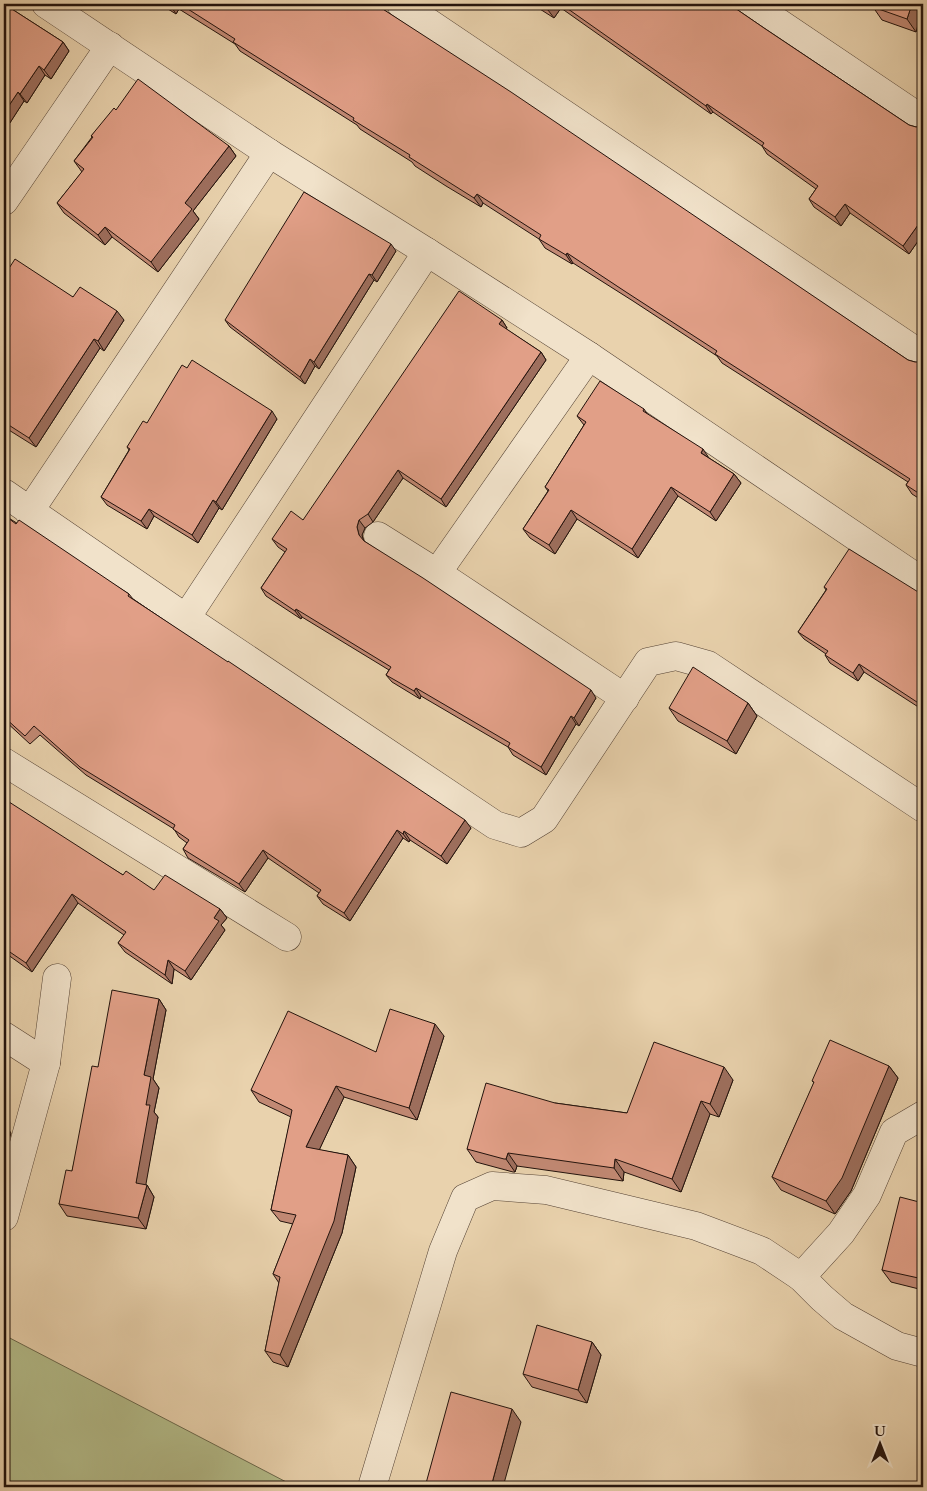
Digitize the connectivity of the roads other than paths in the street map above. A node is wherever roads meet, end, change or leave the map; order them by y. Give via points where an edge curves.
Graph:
1 (46, 4) edge
2 (401, 4) edge
3 (752, 4) edge
4 (110, 46) junction
5 (923, 120) edge
6 (269, 153) junction
7 (4, 201) edge
8 (427, 252) junction
9 (589, 356) junction
10 (923, 356) edge
11 (4, 493) edge
12 (29, 512) junction
13 (378, 536) dead end
14 (437, 572) junction
15 (923, 582) edge
16 (186, 618) junction
17 (625, 698) junction
18 (4, 762) edge
19 (923, 808) edge
20 (287, 937) dead end
21 (57, 978) dead end
22 (4, 1036) edge
23 (46, 1063) junction
24 (923, 1115) edge
25 (4, 1216) edge
26 (801, 1277) junction
27 (923, 1353) edge
28 (372, 1487) edge

1 - 4 street
2 - 10 street
3 - 5 street
4 - 6 street
4 - 7 street
6 - 8 street
6 - 12 street
8 - 9 street
8 - 16 street
9 - 14 street
9 - 15 street
11 - 12 street
12 - 16 street
13 - 14 street
14 - 17 street
16 - 17 street via 495,826 521,833 544,819
17 - 19 street via 648,662 676,656 708,665
18 - 20 street
21 - 23 street
22 - 23 street
23 - 25 street
24 - 26 street via 894,1132 866,1195 841,1233
26 - 27 street via 843,1316 897,1346
26 - 28 street via 762,1251 696,1226 546,1190 492,1186 465,1198 443,1251

